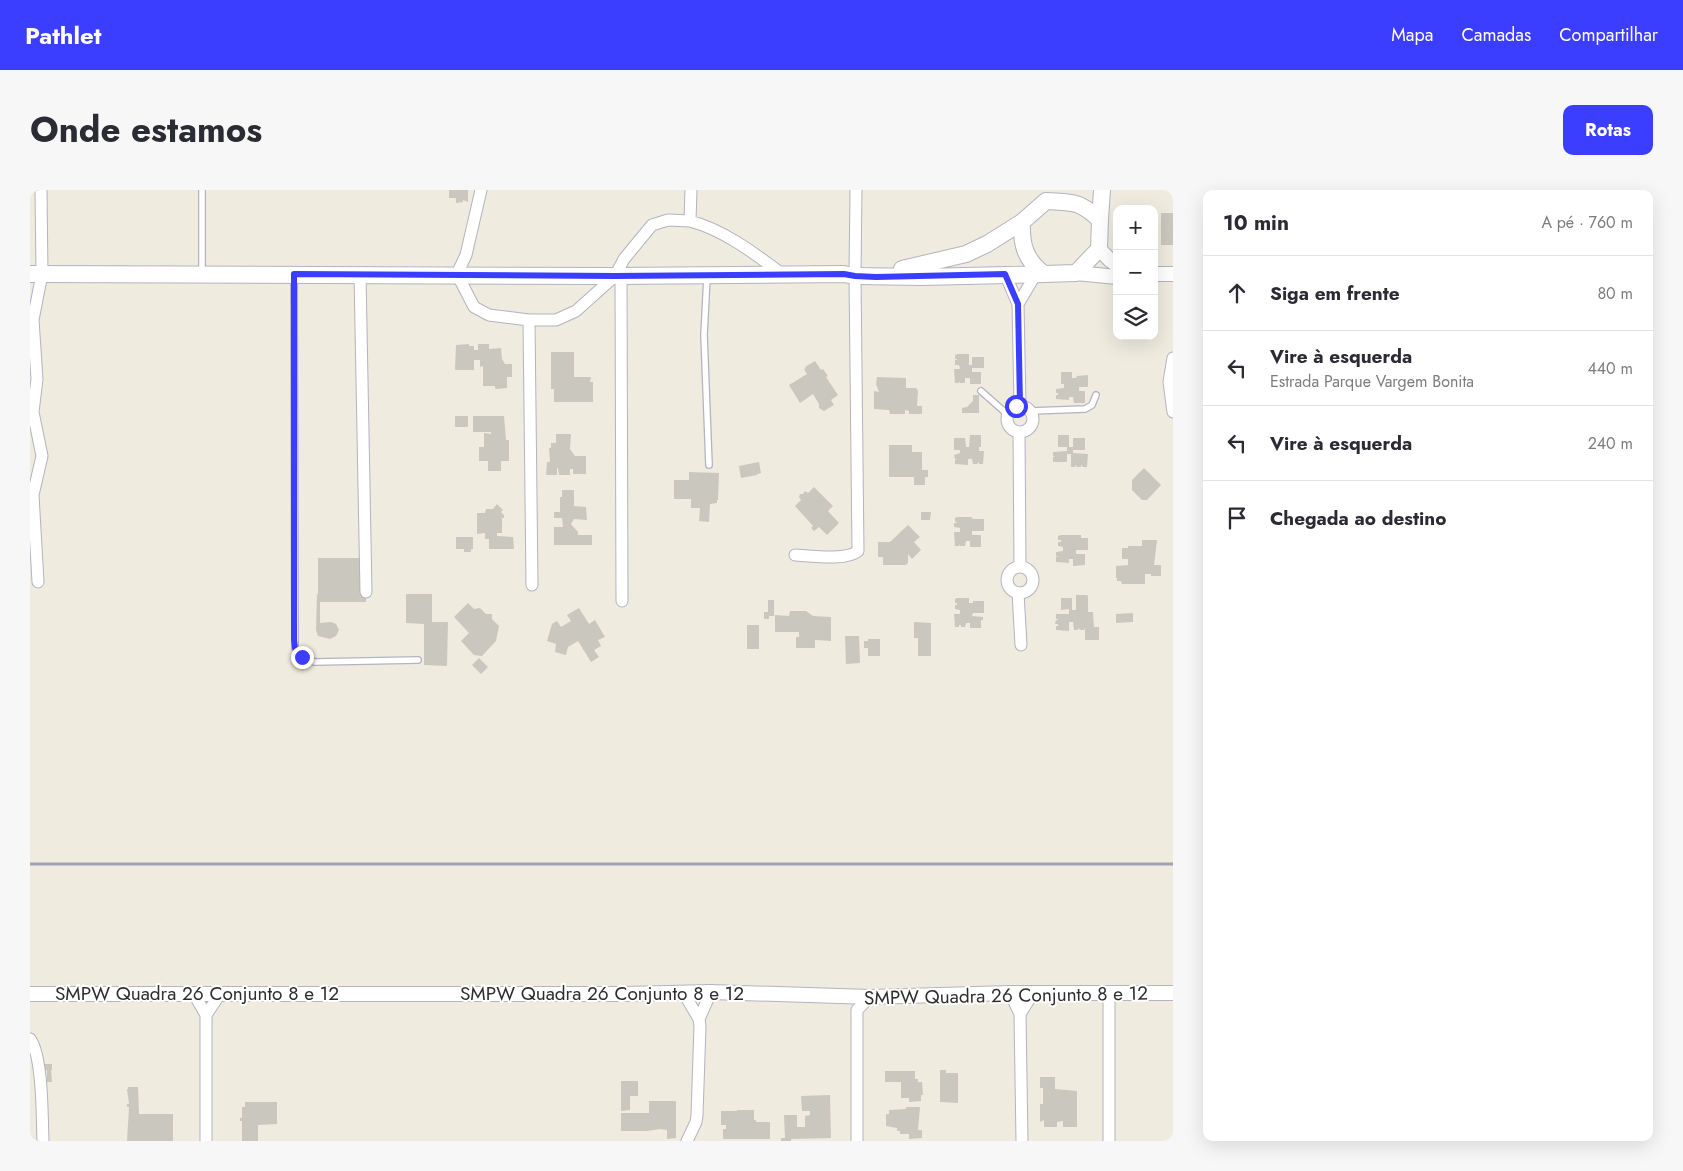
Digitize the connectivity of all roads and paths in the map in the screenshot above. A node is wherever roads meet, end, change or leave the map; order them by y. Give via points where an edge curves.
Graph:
1 (40, 190) edge
2 (202, 190) edge
3 (690, 190) edge
4 (856, 190) edge
5 (1102, 190) edge
6 (479, 192) edge
7 (1050, 195) edge
8 (1100, 220) junction
9 (690, 221) junction
10 (1022, 222) junction
11 (1100, 249) junction
12 (1113, 262) edge
13 (851, 273) junction
14 (1076, 273) junction
15 (36, 274) edge
16 (294, 274) junction
17 (360, 274) junction
18 (457, 274) junction
19 (782, 274) junction
20 (1005, 274) junction
21 (1040, 274) junction
22 (1158, 274) edge
23 (1173, 274) edge
24 (202, 275) junction
25 (707, 275) junction
26 (618, 276) junction
27 (1113, 277) edge
28 (1018, 304) junction
29 (530, 320) junction
30 (1173, 358) edge
31 (981, 391) dead end
32 (1096, 395) dead end
33 (1020, 405) junction
34 (1031, 411) junction
35 (1173, 412) edge
36 (1007, 414) junction
37 (1019, 432) junction
38 (709, 465) dead end
39 (795, 555) dead end
40 (1020, 567) junction
41 (38, 582) dead end
42 (532, 585) dead end
43 (366, 592) dead end
44 (1018, 593) junction
45 (622, 601) dead end
46 (1021, 645) dead end
47 (418, 660) dead end
48 (683, 992) junction
49 (711, 992) junction
50 (1010, 993) junction
51 (1033, 993) junction
52 (1109, 993) junction
53 (1173, 993) edge
54 (30, 994) edge
55 (194, 994) junction
56 (220, 994) junction
57 (845, 996) junction
58 (870, 997) junction
59 (857, 1010) junction
60 (1020, 1014) junction
61 (206, 1015) junction
62 (699, 1019) junction
63 (30, 1039) edge
64 (43, 1141) edge
65 (206, 1141) edge
66 (687, 1141) edge
67 (857, 1141) edge
68 (1022, 1141) edge
69 (1109, 1141) edge

1 - 15 street
2 - 24 lane
3 - 9 street
4 - 13 street
5 - 8 main road
6 - 18 street via 466,255
7 - 8 main road via 1083,206
7 - 10 main road
8 - 11 main road
9 - 19 street via 707,226 754,253
9 - 26 street via 668,220 652,225 624,260
10 - 13 main road via 966,254 904,269
10 - 21 main road via 1023,248
11 - 12 street
11 - 14 main road
13 - 19 main road
13 - 20 main road via 922,277
13 - 39 street via 858,551 845,557
14 - 21 main road
14 - 27 street
15 - 24 main road
15 - 41 street via 33,320 37,379 32,412 42,456 33,495
16 - 17 main road
16 - 24 main road
16 - 47 lane via 295,648 302,657 315,662
17 - 18 main road
17 - 43 street
18 - 26 main road
18 - 29 street via 474,307 489,315
19 - 25 main road
20 - 21 main road
20 - 28 street
21 - 28 street
22 - 23 street
25 - 26 main road
25 - 38 lane via 704,335
26 - 29 street via 576,312 556,320
26 - 45 street
28 - 33 street
29 - 42 street
30 - 35 street via 1169,382
31 - 36 lane
32 - 34 lane via 1092,405 1085,409
33 - 34 street
33 - 36 street
34 - 37 street via 1032,423 1027,430
36 - 37 street via 1007,423 1012,430
37 - 40 street
40 - 44 street via 1009,573 1007,582
40 - 44 street via 1029,570 1033,579 1031,588
44 - 46 street
48 - 49 street, SMPW Quadra 26 Conjunto 8 e 12
48 - 56 street, SMPW Quadra 26 Conjunto 8 e 12
48 - 62 street
49 - 57 street, SMPW Quadra 26 Conjunto 8 e 12
49 - 62 street
50 - 51 street, SMPW Quadra 26 Conjunto 8 e 12
50 - 58 street, SMPW Quadra 26 Conjunto 8 e 12
50 - 60 street
51 - 52 street, SMPW Quadra 26 Conjunto 8 e 12
51 - 60 street
52 - 53 street, SMPW Quadra 26 Conjunto 8 e 12
52 - 69 street
54 - 55 street, SMPW Quadra 26 Conjunto 8 e 12
55 - 56 street, SMPW Quadra 26 Conjunto 8 e 12
55 - 61 street
56 - 61 street
57 - 58 street, SMPW Quadra 26 Conjunto 8 e 12
57 - 59 street
58 - 59 street
59 - 67 street
60 - 68 street
61 - 65 street
62 - 66 street via 697,1115
63 - 64 street via 35,1046 38,1068

